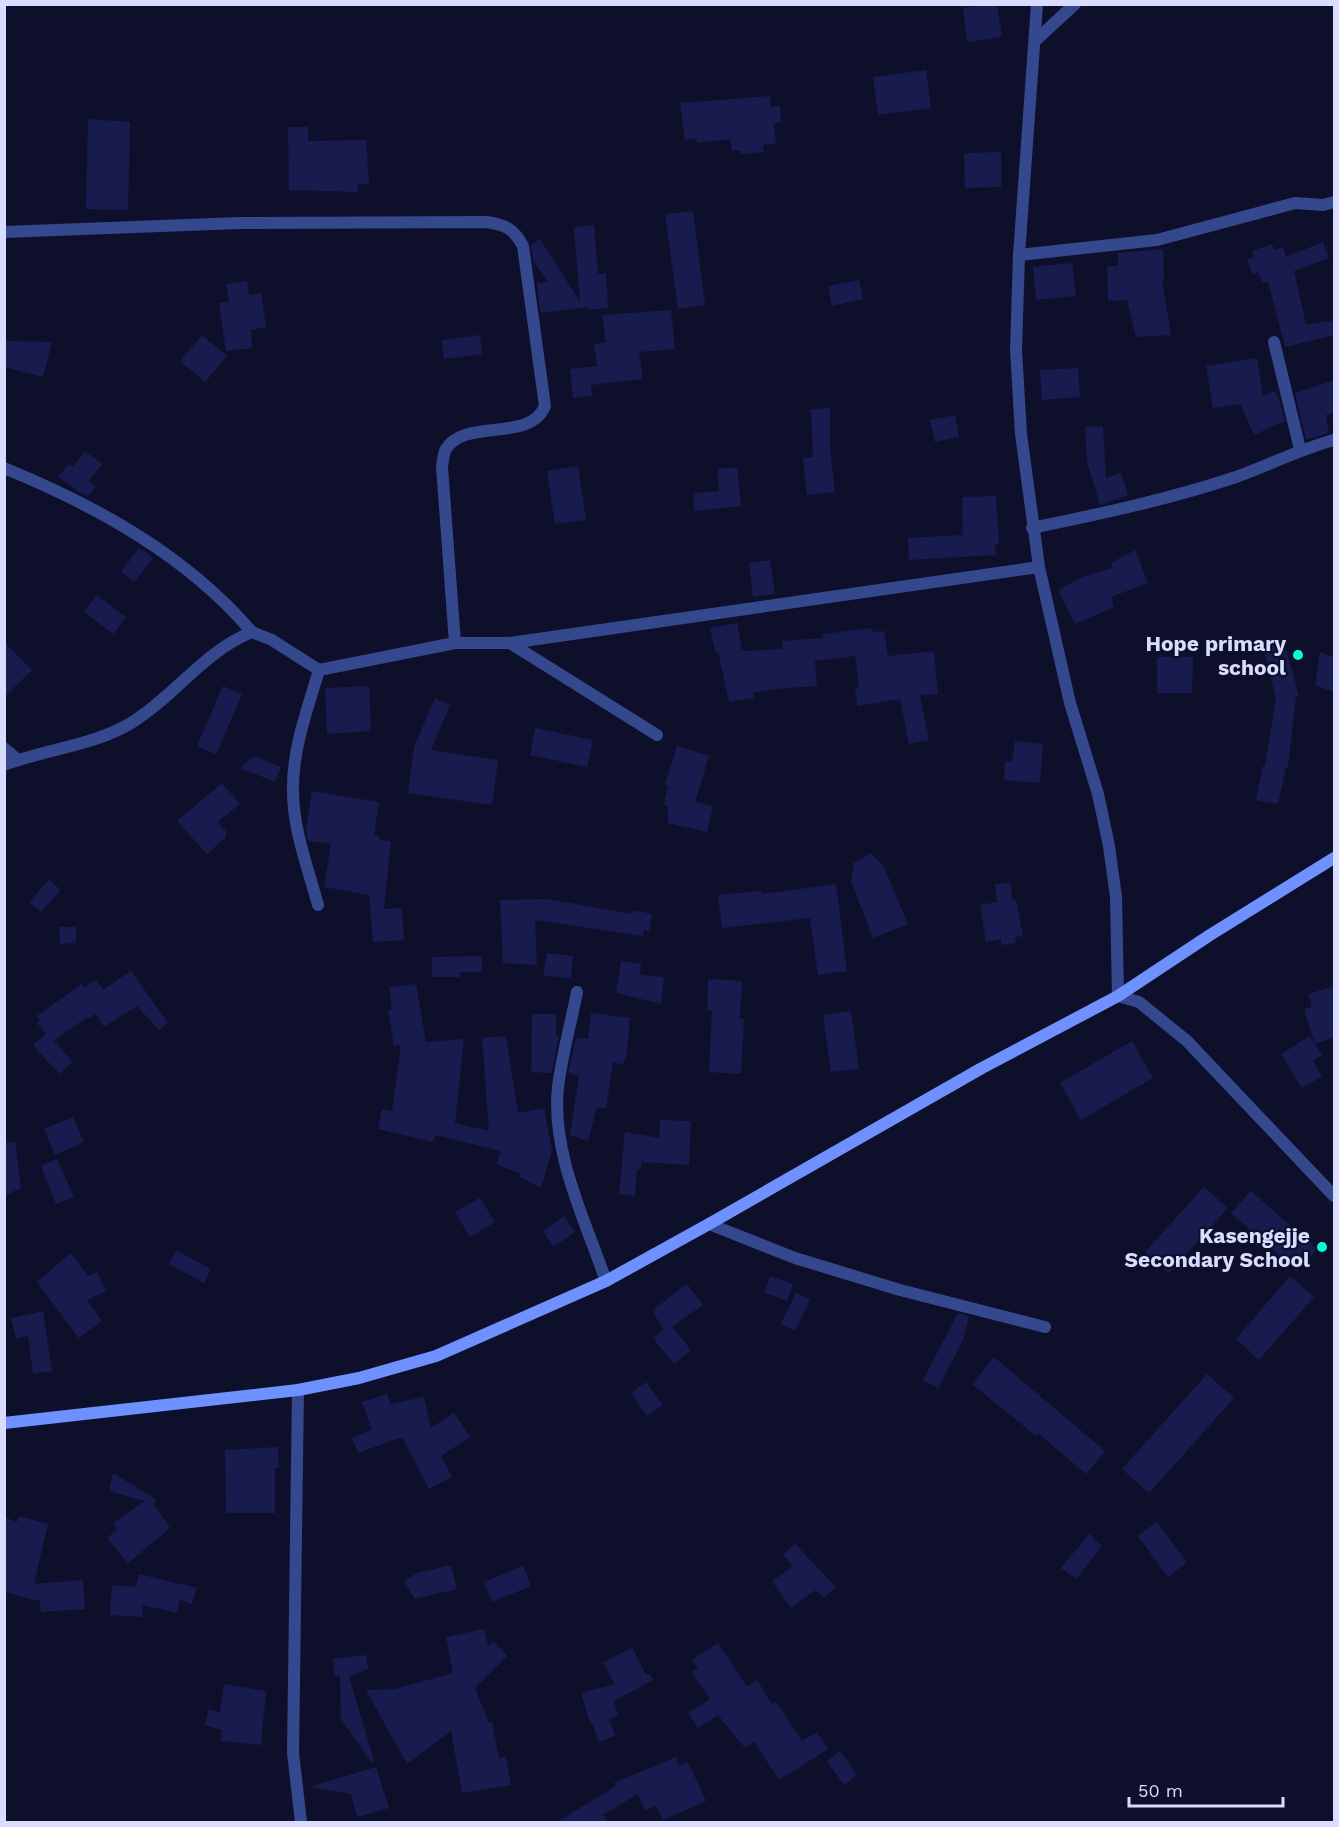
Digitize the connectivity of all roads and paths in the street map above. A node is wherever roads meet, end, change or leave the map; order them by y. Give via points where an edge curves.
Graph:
1 (1036, 4) edge
2 (1075, 4) edge
3 (1036, 40) junction
4 (1335, 202) edge
5 (4, 231) edge
6 (1019, 255) junction
7 (1274, 342) dead end
8 (1335, 440) edge
9 (1300, 449) junction
10 (4, 468) edge
11 (1032, 528) junction
12 (1039, 567) junction
13 (252, 632) junction
14 (455, 643) junction
15 (510, 643) junction
16 (319, 670) junction
17 (657, 735) dead end
18 (4, 748) edge
19 (18, 760) junction
20 (4, 765) edge
21 (1335, 858) edge
22 (318, 905) dead end
23 (577, 992) dead end
24 (1118, 996) junction
25 (1335, 1196) edge
26 (709, 1224) junction
27 (606, 1281) junction
28 (1045, 1327) dead end
29 (298, 1390) junction
30 (4, 1423) edge
31 (301, 1822) edge

1 - 3 street
2 - 3 street
3 - 6 street
4 - 6 street via 1294,203 1157,240
5 - 14 street via 239,223 475,222 515,231 523,246 544,406 531,423 466,436 445,450 442,467
6 - 11 street via 1016,350
7 - 9 street
8 - 9 street
9 - 11 street via 1237,476 1121,509
10 - 13 street via 68,494 152,545 200,578
11 - 12 street
12 - 15 street
12 - 24 street via 1070,704 1098,794 1109,846 1116,897
13 - 16 street
13 - 19 street via 230,641 130,723 109,734
14 - 15 street
14 - 16 street
15 - 17 street
16 - 22 street via 296,748 292,789 298,831
18 - 19 street
19 - 20 street
21 - 24 street
23 - 27 street via 558,1088 560,1134 571,1181
24 - 25 street via 1139,1002 1172,1028
24 - 26 street via 981,1068
26 - 27 street
26 - 28 street via 795,1258 879,1284
27 - 29 street via 436,1356
29 - 30 street
29 - 31 street via 293,1753

